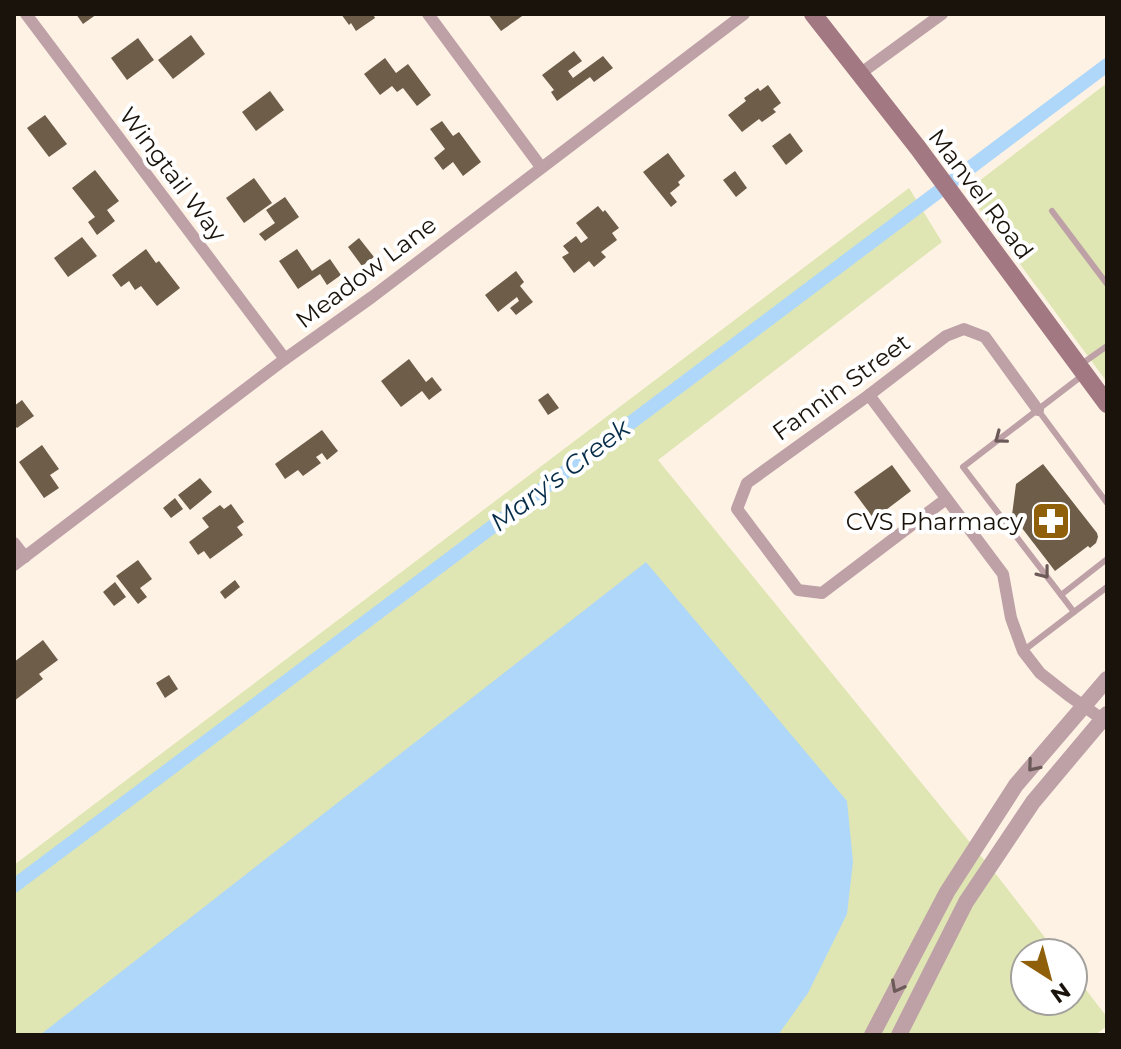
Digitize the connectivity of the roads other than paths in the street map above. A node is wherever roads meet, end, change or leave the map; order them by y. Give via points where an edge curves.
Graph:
1 (26, 14) edge
2 (428, 14) edge
3 (744, 14) edge
4 (813, 14) edge
5 (942, 14) edge
6 (861, 73) junction
7 (541, 167) junction
8 (1052, 211) dead end
9 (1107, 284) edge
10 (1107, 346) edge
11 (285, 359) junction
12 (1081, 370) junction
13 (869, 395) junction
14 (1107, 404) edge
15 (1038, 410) junction
16 (946, 499) junction
17 (1107, 503) edge
18 (14, 543) edge
19 (1107, 559) edge
20 (19, 561) edge
21 (1107, 587) edge
22 (1061, 595) junction
23 (1074, 612) junction
24 (1023, 651) junction
25 (1107, 679) edge
26 (1083, 706) junction
27 (1105, 717) edge
28 (872, 1035) edge
29 (899, 1035) edge

1 - 11 street, Wingtail Way
2 - 7 street
3 - 7 street, Meadow Lane
4 - 6 main road, Manvel Road
5 - 6 street
6 - 12 main road, Manvel Road
7 - 11 street, Meadow Lane
8 - 9 lane
10 - 12 lane
11 - 20 street, Meadow Lane
12 - 14 main road, Manvel Road
12 - 15 lane
13 - 15 street, Fannin Street via 946,336 964,329 985,337
13 - 16 street
13 - 16 street, Fannin Street via 747,483 737,509 798,590 822,593
15 - 17 lane
15 -> 22 lane via 963,467
16 - 24 street via 1003,574
18 - 20 street
19 - 22 lane
21 - 23 lane
22 - 23 lane
23 - 24 lane
24 - 26 street via 1040,673
25 - 26 street
26 - 27 street
26 -> 28 street via 1016,785 964,865
27 - 29 street via 1033,802 966,902

